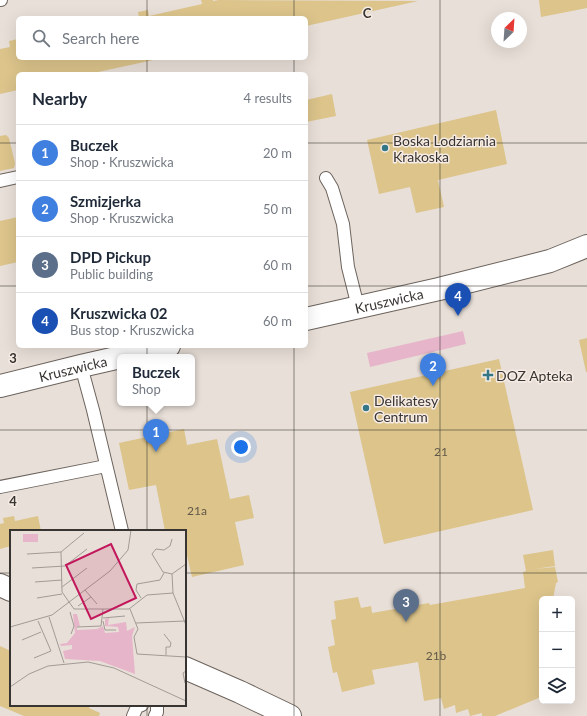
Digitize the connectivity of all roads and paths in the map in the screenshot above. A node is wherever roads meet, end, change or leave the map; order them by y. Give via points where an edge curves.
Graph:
1 (16, 178) edge
2 (326, 178) dead end
3 (0, 182) edge
4 (587, 246) edge
5 (358, 307) junction
6 (308, 318) edge
7 (160, 348) edge
8 (134, 354) edge
9 (117, 358) edge
10 (81, 366) junction
11 (0, 386) edge
12 (106, 466) junction
13 (0, 487) edge
14 (122, 530) edge
15 (0, 585) edge
16 (10, 590) edge
17 (186, 668) edge
18 (140, 706) edge
19 (157, 706) edge
20 (133, 716) edge
21 (155, 716) edge
22 (290, 716) edge

1 - 3 lane
2 - 5 lane via 332,188 343,224 348,267
4 - 5 street, Kruszwicka via 550,261
5 - 6 street, Kruszwicka
7 - 8 street, Kruszwicka
9 - 10 street, Kruszwicka
10 - 11 street, Kruszwicka
10 - 12 lane
12 - 13 lane
12 - 14 lane
15 - 16 street
17 - 22 street
18 - 20 lane
19 - 21 lane

